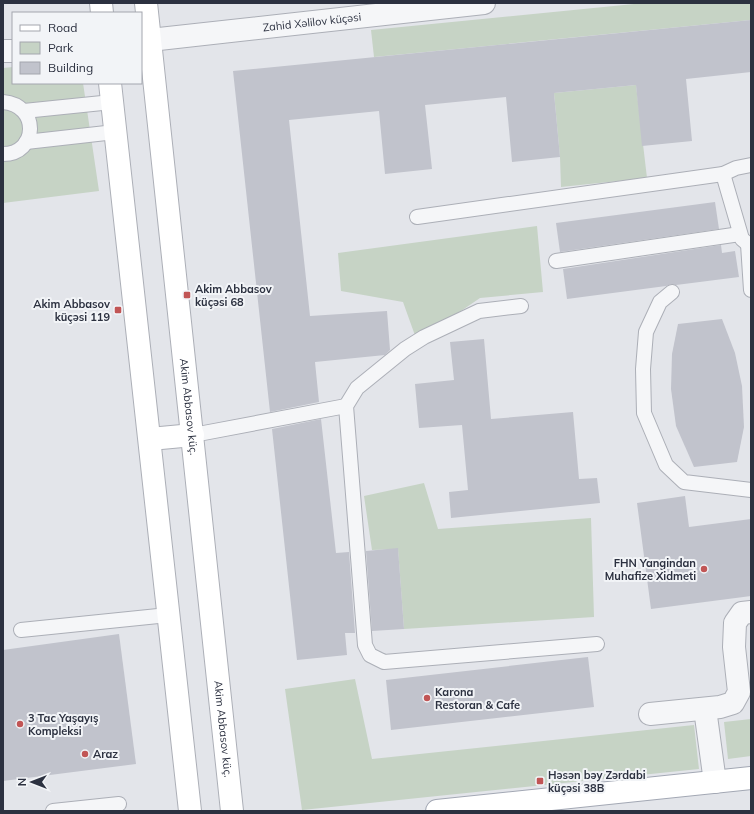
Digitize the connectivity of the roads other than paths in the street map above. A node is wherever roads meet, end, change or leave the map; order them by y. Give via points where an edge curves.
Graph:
1 (146, 3) edge
2 (484, 3) edge
3 (145, 40) edge
4 (111, 93) edge
5 (3, 102) edge
6 (24, 111) junction
7 (115, 132) junction
8 (26, 142) junction
9 (3, 154) edge
10 (751, 165) edge
11 (723, 174) junction
12 (417, 217) dead end
13 (746, 241) edge
14 (556, 261) dead end
15 (751, 290) edge
16 (672, 292) dead end
17 (521, 306) dead end
18 (346, 406) junction
19 (193, 435) junction
20 (150, 439) junction
21 (751, 490) edge
22 (751, 612) edge
23 (168, 615) junction
24 (21, 630) dead end
25 (597, 644) dead end
26 (705, 709) junction
27 (650, 714) dead end
28 (751, 778) edge
29 (715, 782) junction
30 (119, 804) dead end
31 (53, 811) edge
32 (190, 811) edge
33 (232, 811) edge
34 (437, 811) edge

1 - 3 main road, Akim Abbasov küç.
2 - 3 street, Zahid Xəlilov küçəsi
3 - 19 main road, Akim Abbasov küç.
4 - 6 lane
4 - 7 main road
5 - 6 lane via 14,104
6 - 8 lane via 29,118 30,126
7 - 8 lane
7 - 20 main road
8 - 9 lane via 14,152
10 - 11 lane
11 - 12 lane
11 - 13 lane
13 - 14 lane
13 - 15 lane
16 - 21 lane via 660,302 646,332 643,369 644,413 666,465 684,482
17 - 18 lane via 479,311 424,337 357,388
18 - 19 lane
18 - 25 lane via 365,645 370,655 384,662
19 - 20 main road
19 - 33 main road, Akim Abbasov küç.
20 - 23 main road
22 - 26 street via 742,613 735,623 734,647 738,692 733,703
23 - 24 lane
23 - 32 main road
26 - 27 street
26 - 29 street
28 - 29 main road
29 - 34 main road
30 - 31 lane

